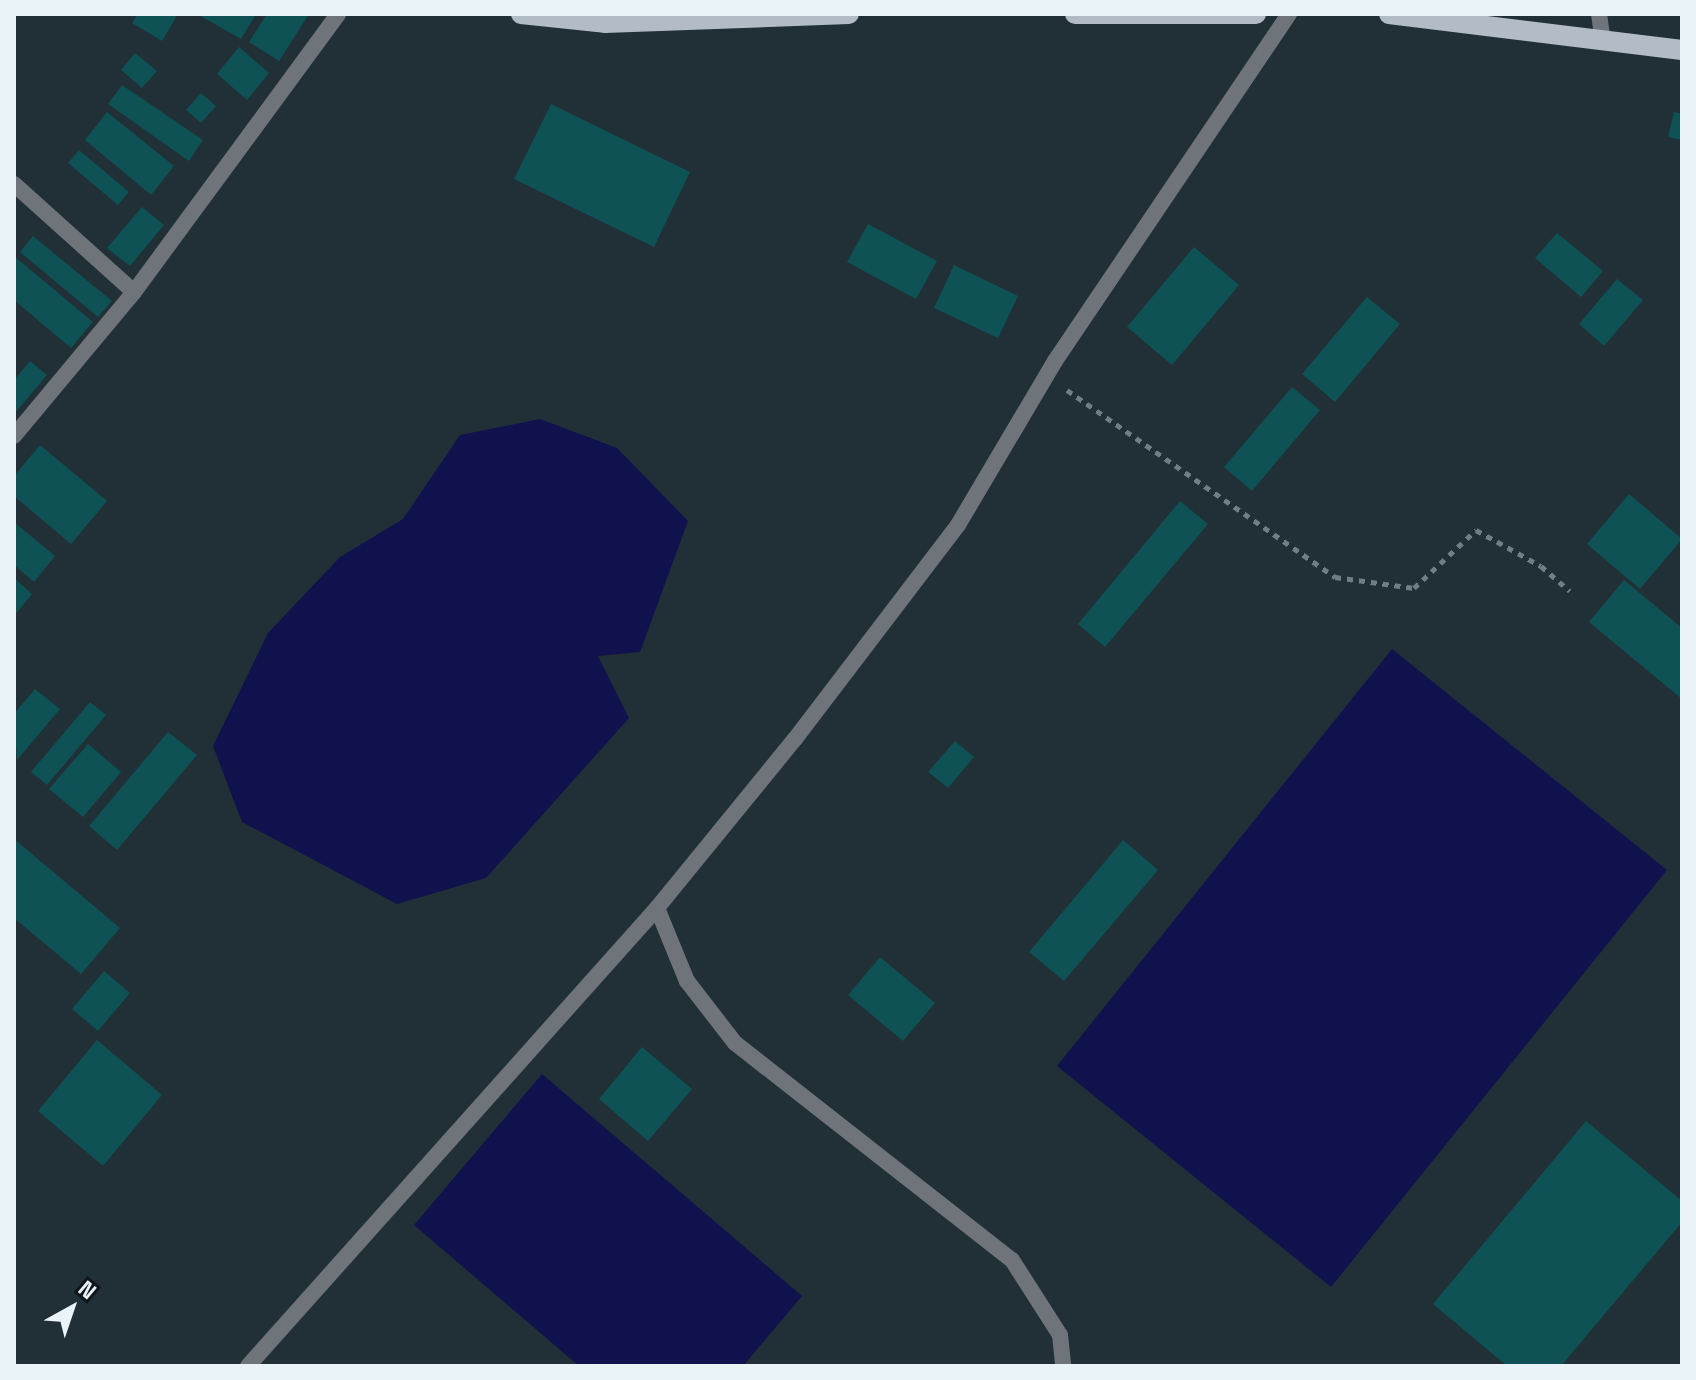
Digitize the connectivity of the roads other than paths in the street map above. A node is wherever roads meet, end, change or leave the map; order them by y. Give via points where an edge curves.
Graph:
1 (338, 14) edge
2 (521, 14) edge
3 (849, 14) edge
4 (1075, 14) edge
5 (1256, 14) edge
6 (1289, 14) edge
7 (1389, 14) edge
8 (1599, 14) edge
9 (1602, 35) junction
10 (1682, 50) edge
11 (14, 184) edge
12 (134, 292) junction
13 (14, 436) edge
14 (657, 908) junction
15 (248, 1366) edge
16 (1063, 1366) edge

1 - 12 street
2 - 3 main road via 620,23
4 - 5 main road
6 - 14 street via 1047,375 958,525
7 - 9 main road
8 - 9 street
9 - 10 main road
11 - 12 street
12 - 13 street
14 - 15 street
14 - 16 street via 687,981 735,1043 1012,1260 1060,1335

